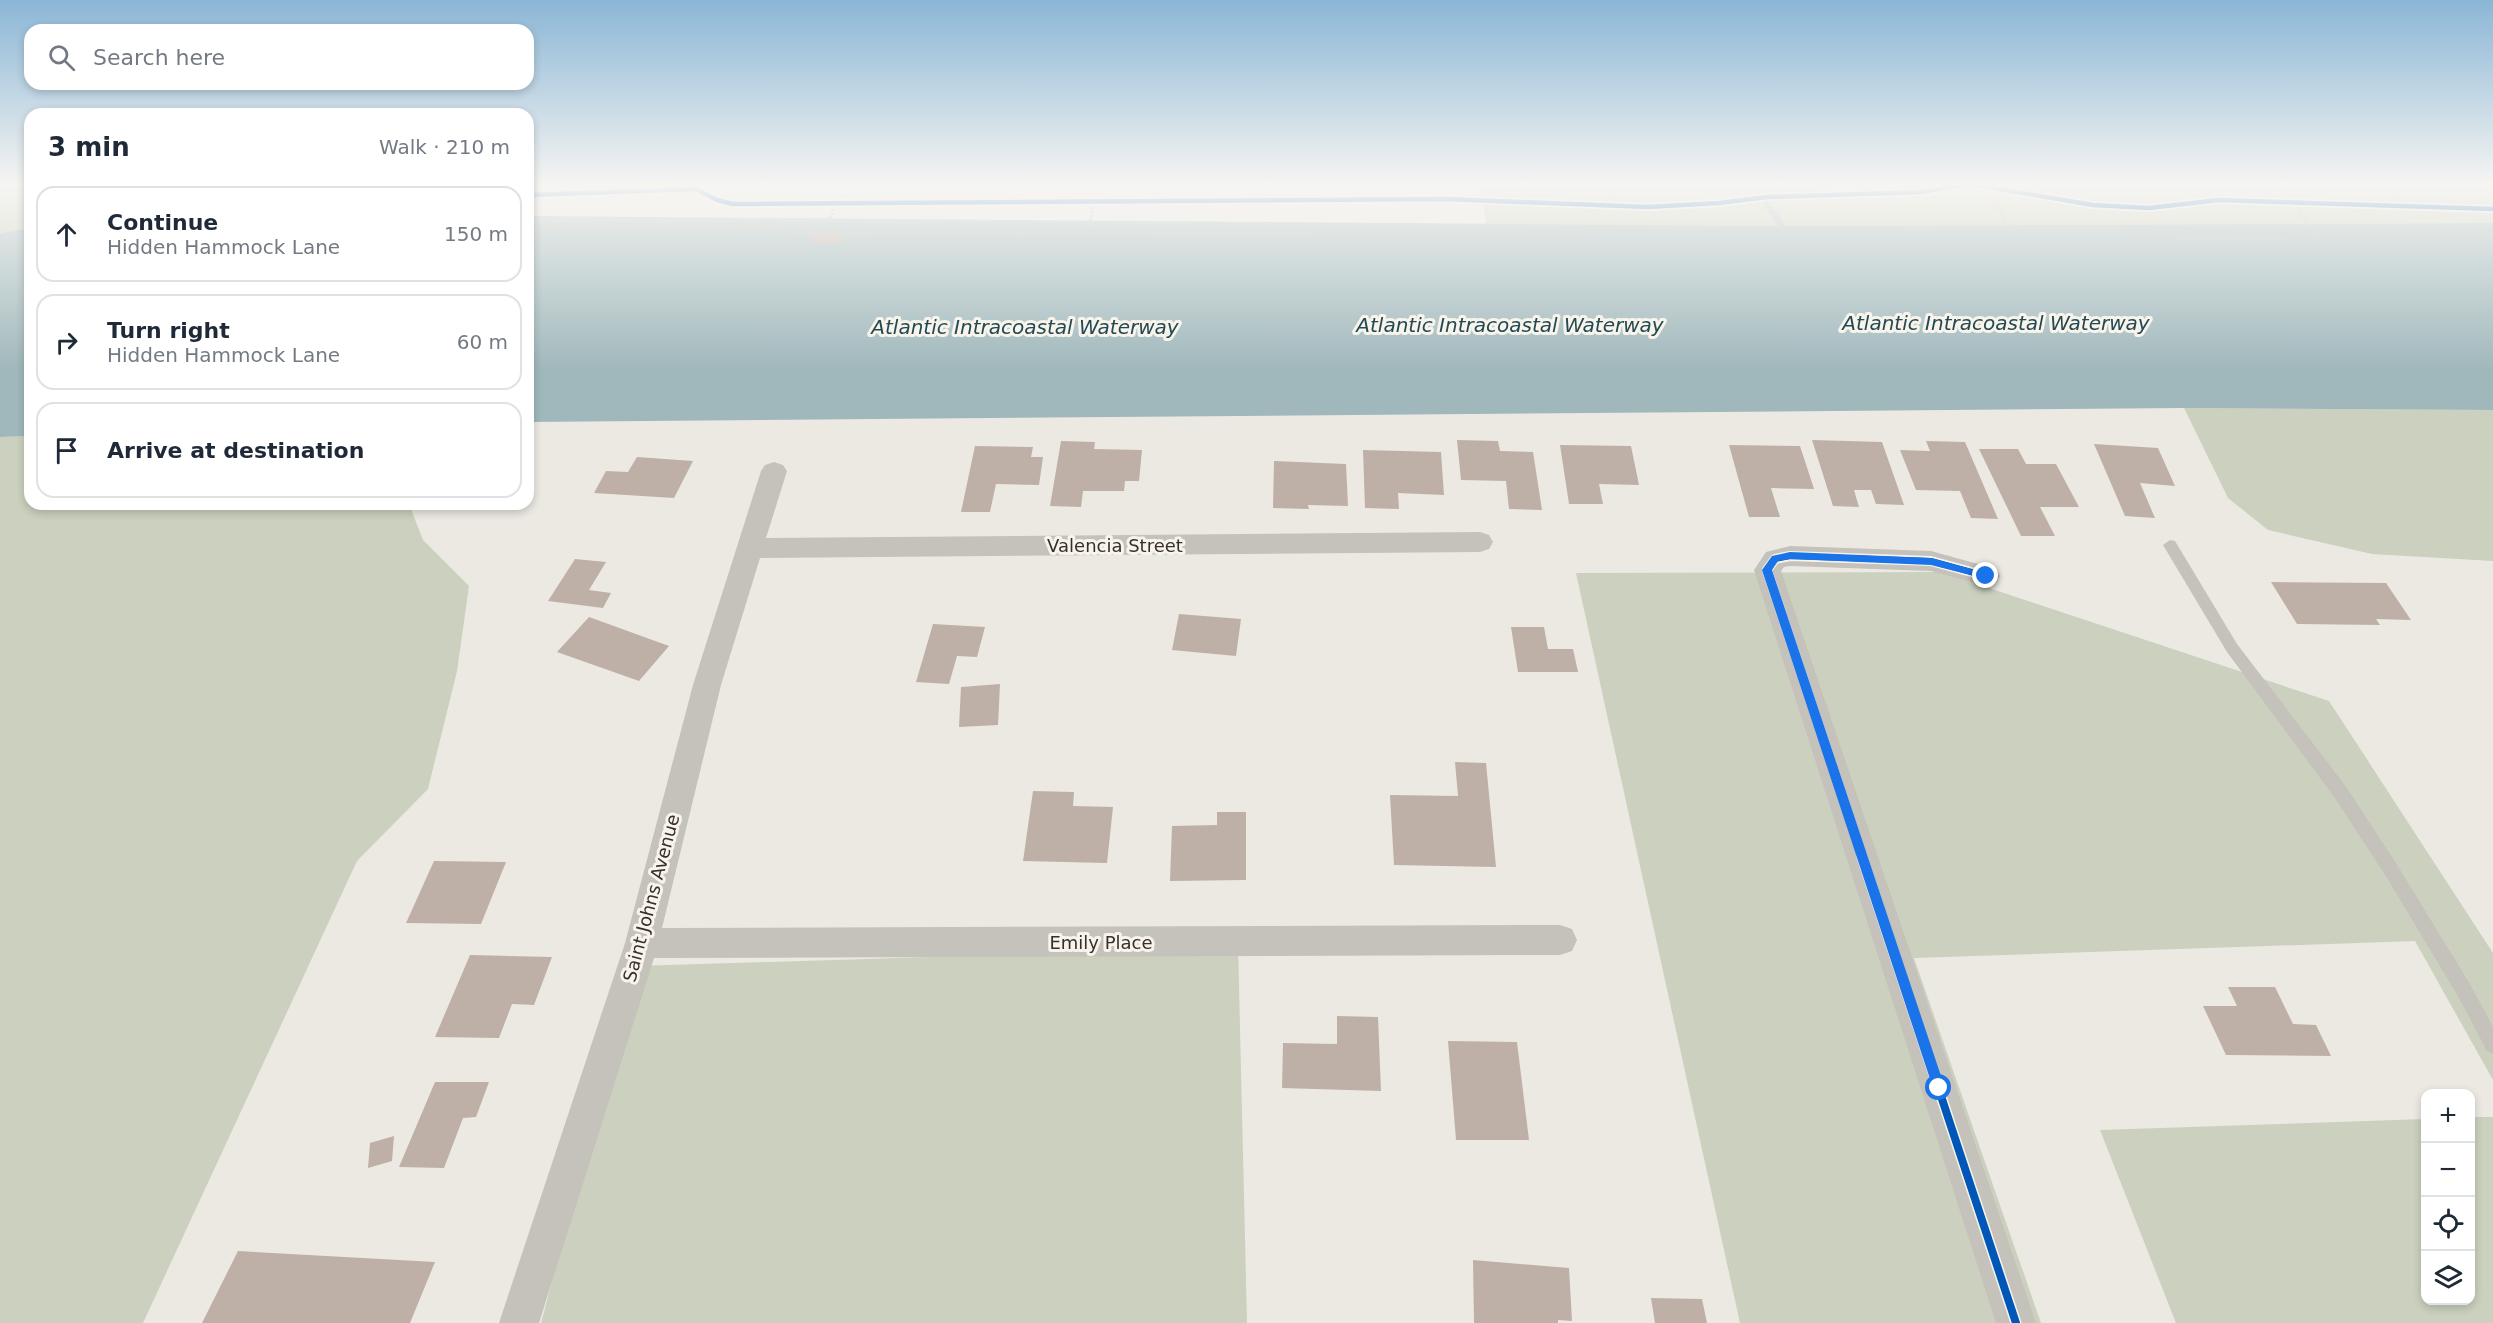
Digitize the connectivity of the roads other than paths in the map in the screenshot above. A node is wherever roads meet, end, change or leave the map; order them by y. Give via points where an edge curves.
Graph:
1 (774, 471) dead end
2 (1480, 542) dead end
3 (2170, 545) dead end
4 (750, 548) junction
5 (1986, 576) dead end
6 (1560, 940) dead end
7 (642, 943) junction
8 (2493, 1046) edge
9 (519, 1323) edge
10 (2016, 1323) edge

1 - 4 street, Saint Johns Avenue
2 - 4 street, Valencia Street
3 - 8 lane via 2232,648 2341,794 2386,863 2465,992
4 - 7 street, Saint Johns Avenue via 707,685
5 - 10 street via 1931,561 1790,556 1775,559 1767,570
6 - 7 street, Emily Place
7 - 9 street, Saint Johns Avenue

